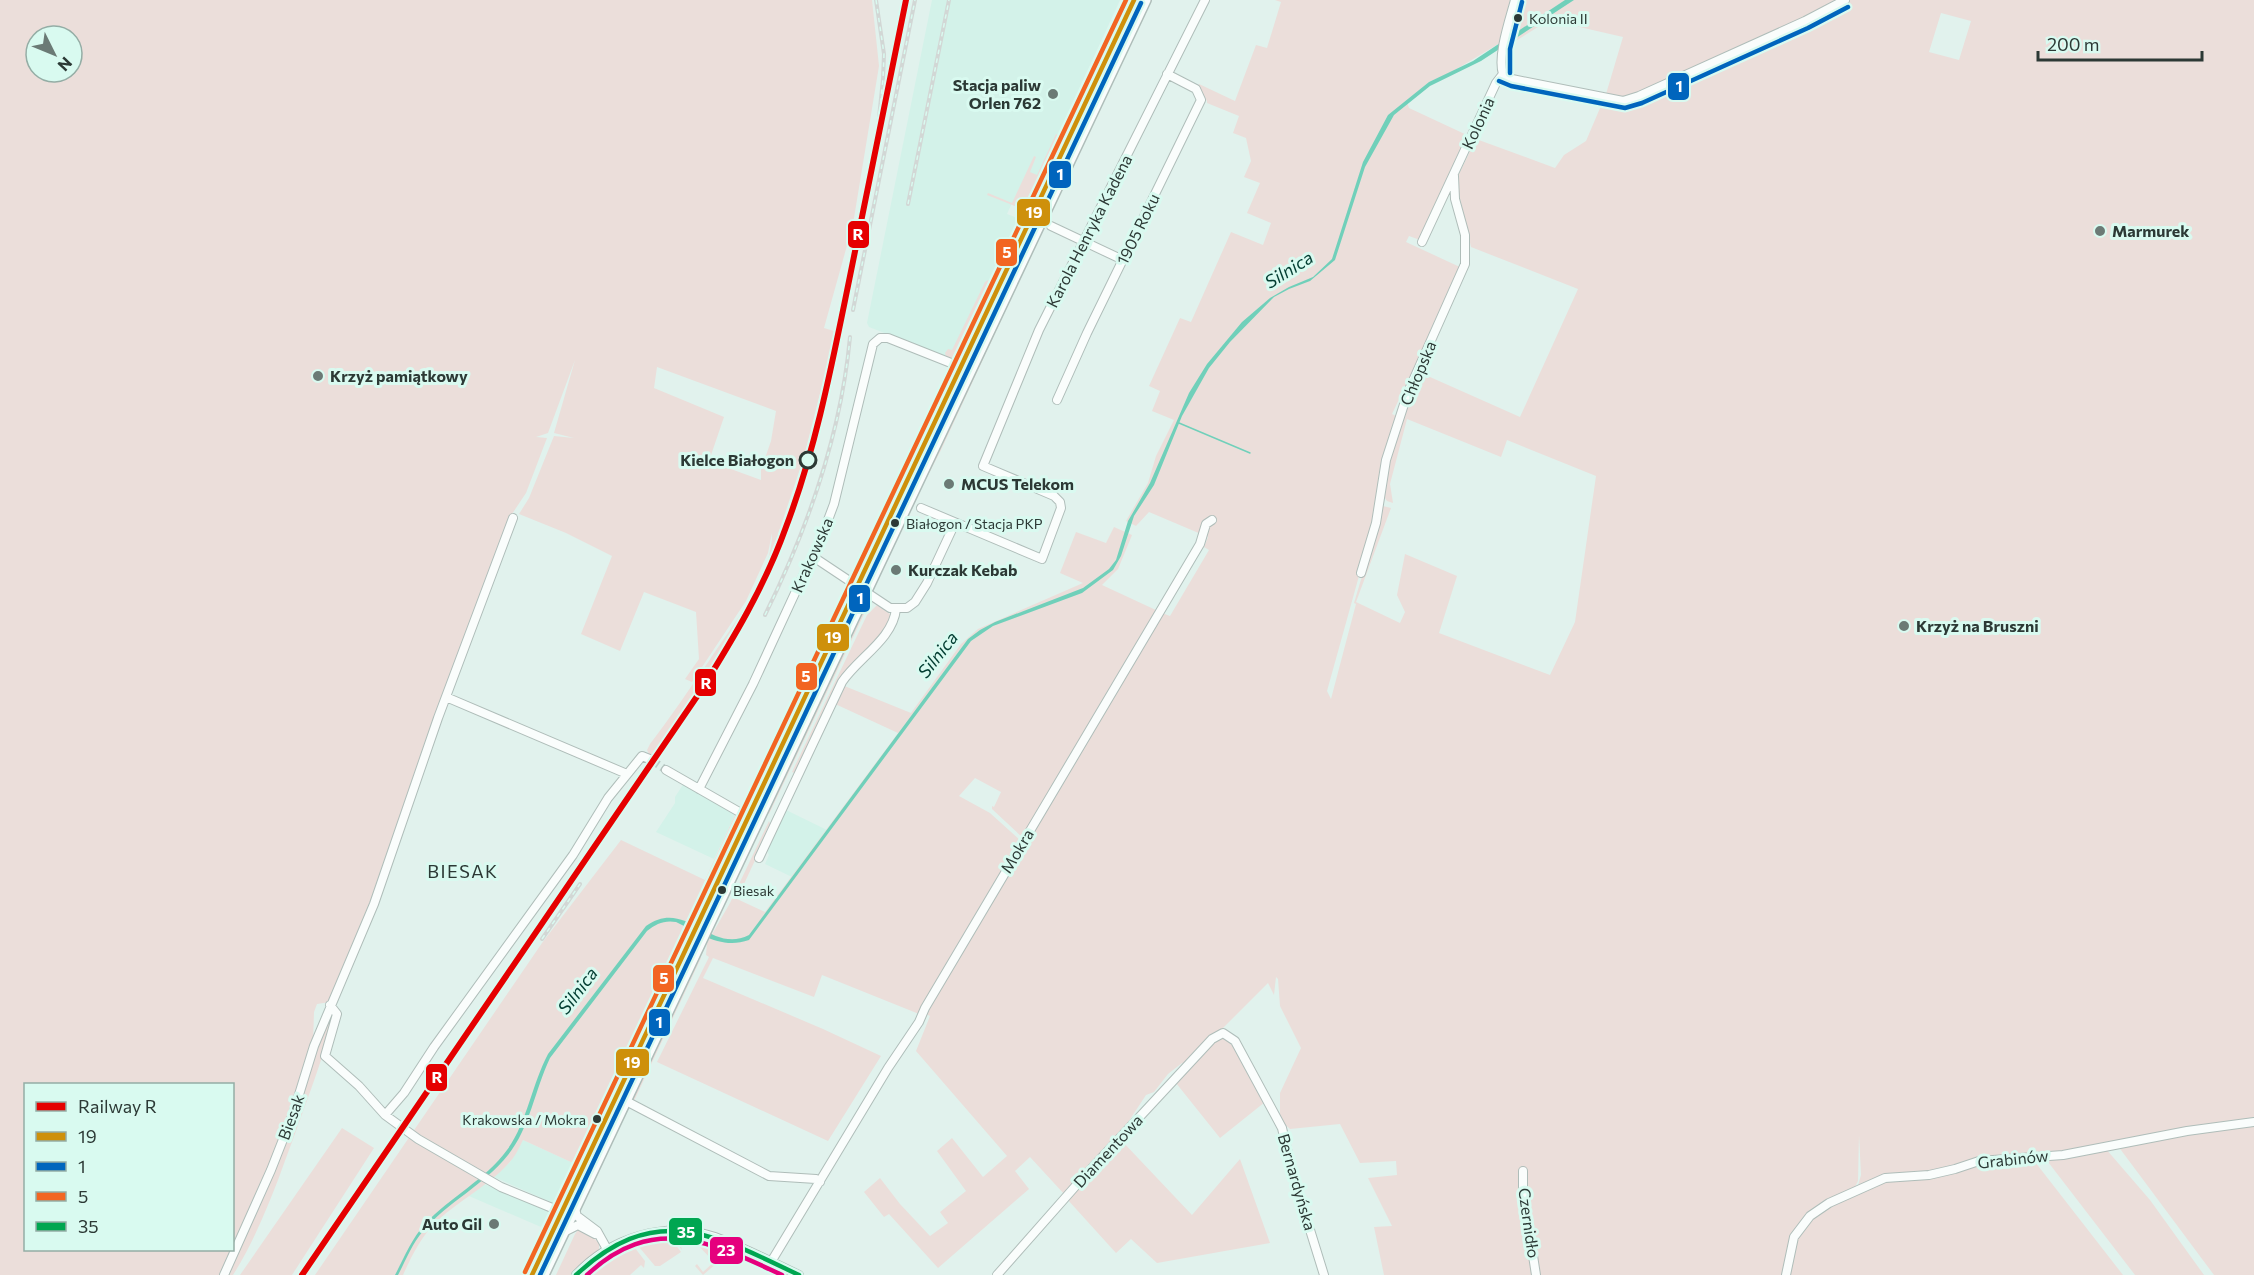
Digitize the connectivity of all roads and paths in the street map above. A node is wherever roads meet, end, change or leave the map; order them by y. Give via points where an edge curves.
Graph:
1 (1134, 0) edge
2 (1146, 0) edge
3 (1205, 0) edge
4 (1515, 0) edge
5 (1845, 0) edge
6 (1167, 74) junction
7 (1503, 74) junction
8 (1454, 177) junction
9 (1051, 226) dead end
10 (1083, 242) junction
11 (1422, 242) dead end
12 (1123, 260) junction
13 (961, 367) junction
14 (1057, 400) dead end
15 (921, 508) dead end
16 (513, 518) dead end
17 (1212, 520) dead end
18 (955, 523) junction
19 (813, 560) junction
20 (1361, 573) dead end
21 (857, 587) junction
22 (866, 593) junction
23 (896, 609) junction
24 (446, 697) junction
25 (652, 760) dead end
26 (666, 770) tunnel mouth
27 (627, 774) junction
28 (699, 789) junction
29 (761, 814) junction
30 (748, 817) junction
31 (777, 821) junction
32 (759, 858) dead end
33 (330, 1005) junction
34 (1222, 1033) joint
35 (626, 1101) junction
36 (385, 1115) junction
37 (2254, 1122) edge
38 (1523, 1171) dead end
39 (820, 1182) junction
40 (575, 1209) junction
41 (562, 1212) junction
42 (563, 1234) junction
43 (599, 1236) junction
44 (607, 1250) junction
45 (771, 1262) junction
46 (224, 1275) edge
47 (532, 1275) edge
48 (544, 1275) edge
49 (576, 1275) edge
50 (799, 1275) edge
51 (997, 1275) edge
52 (1324, 1275) edge
53 (1536, 1275) edge
54 (1786, 1275) edge

1 - 13 main road
2 - 22 main road
3 - 6 street, Karola Henryka Kadena
4 - 7 street, Kolonia via 1503,51
5 - 7 street via 1623,101
6 - 10 street, Karola Henryka Kadena
6 - 12 street, 1905 Roku via 1196,88 1201,100
7 - 8 street, Kolonia
8 - 11 street, Kolonia
8 - 20 street, Chłopska via 1455,199 1466,235 1465,264 1408,392 1386,460 1376,523
9 - 10 street
10 - 12 street
10 - 18 street, Karola Henryka Kadena via 1039,330 983,466 1060,502 1042,559
12 - 14 street, 1905 Roku
13 - 19 street, Krakowska via 888,338 873,344 834,504
13 - 21 main road
15 - 18 street
16 - 24 street, Biesak
17 - 39 street, Mokra via 1206,524 1200,544 919,1022
18 - 23 street via 915,602 908,608
19 - 21 street
19 - 28 street, Krakowska
21 - 22 street
21 - 30 main road
22 - 23 street
22 - 29 main road
23 - 31 street via 887,633 842,682
24 - 27 street
24 - 33 street, Biesak via 377,896
25 - 27 street via 640,757
26 - 28 street
27 - 36 street via 572,857
28 - 30 street
29 - 31 street
29 - 35 main road
30 - 41 main road
31 - 32 street
33 - 36 street via 337,1014 325,1056
33 - 46 street, Biesak via 293,1114
34 - 51 street, Diamentowa via 1143,1113
34 - 52 street, Bernardyńska via 1235,1041 1282,1128
35 - 39 street via 768,1176
35 - 40 main road
36 - 41 street via 483,1178
37 - 54 street, Grabinów via 2063,1155 1979,1161 1943,1173 1885,1178 1829,1203 1810,1216 1794,1237
38 - 53 street, Czernidło
39 - 45 street, Mokra
40 - 42 main road
40 - 43 street via 577,1216
41 - 47 main road
42 - 43 street via 578,1225
42 - 48 main road
43 - 44 street
44 - 45 street via 646,1234 673,1230 714,1237
44 - 49 street
45 - 50 street

